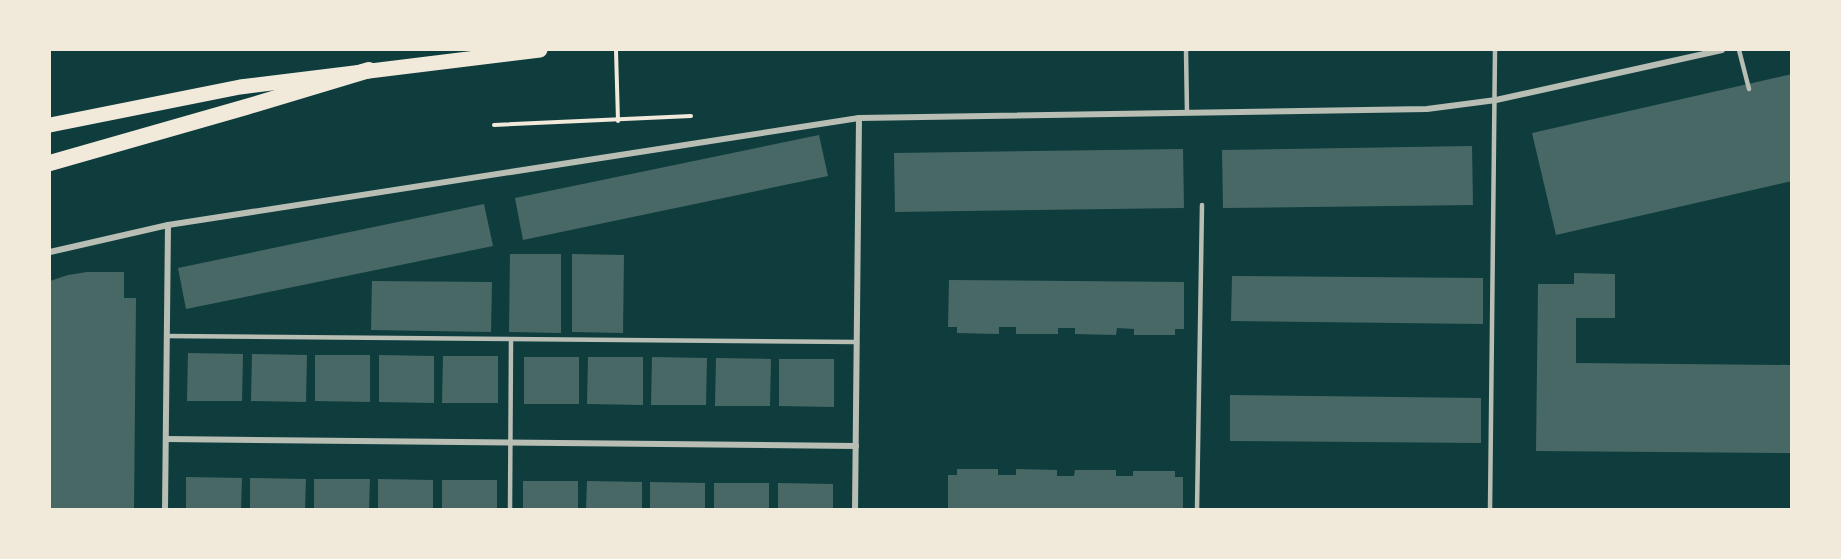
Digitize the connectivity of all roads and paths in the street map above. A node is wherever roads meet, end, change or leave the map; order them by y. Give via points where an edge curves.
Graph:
1 (540, 50) edge
2 (616, 50) edge
3 (1186, 50) edge
4 (1496, 50) edge
5 (1722, 50) edge
6 (1739, 50) edge
7 (369, 70) junction
8 (1749, 89) dead end
9 (1496, 100) junction
10 (1187, 113) junction
11 (691, 116) dead end
12 (859, 118) junction
13 (618, 121) junction
14 (50, 125) edge
15 (494, 126) dead end
16 (50, 163) edge
17 (1202, 205) dead end
18 (168, 225) junction
19 (50, 252) edge
20 (167, 336) junction
21 (512, 340) junction
22 (857, 342) junction
23 (166, 439) junction
24 (511, 442) junction
25 (856, 446) junction
26 (165, 510) edge
27 (510, 510) edge
28 (855, 510) edge
29 (1197, 510) edge
30 (1490, 510) edge

1 - 7 main road
2 - 13 path
3 - 10 lane
4 - 9 lane
5 - 9 street
6 - 8 lane
7 - 14 main road via 240,87
7 - 16 highway
9 - 10 street via 1427,109
9 - 30 lane
10 - 12 street
11 - 13 path
12 - 18 street
12 - 22 street
13 - 15 path
17 - 29 lane
18 - 19 street
18 - 20 street
20 - 21 lane
20 - 23 street
21 - 22 lane
21 - 24 lane
22 - 25 street
23 - 24 street
23 - 26 street
24 - 25 street
24 - 27 lane
25 - 28 street

